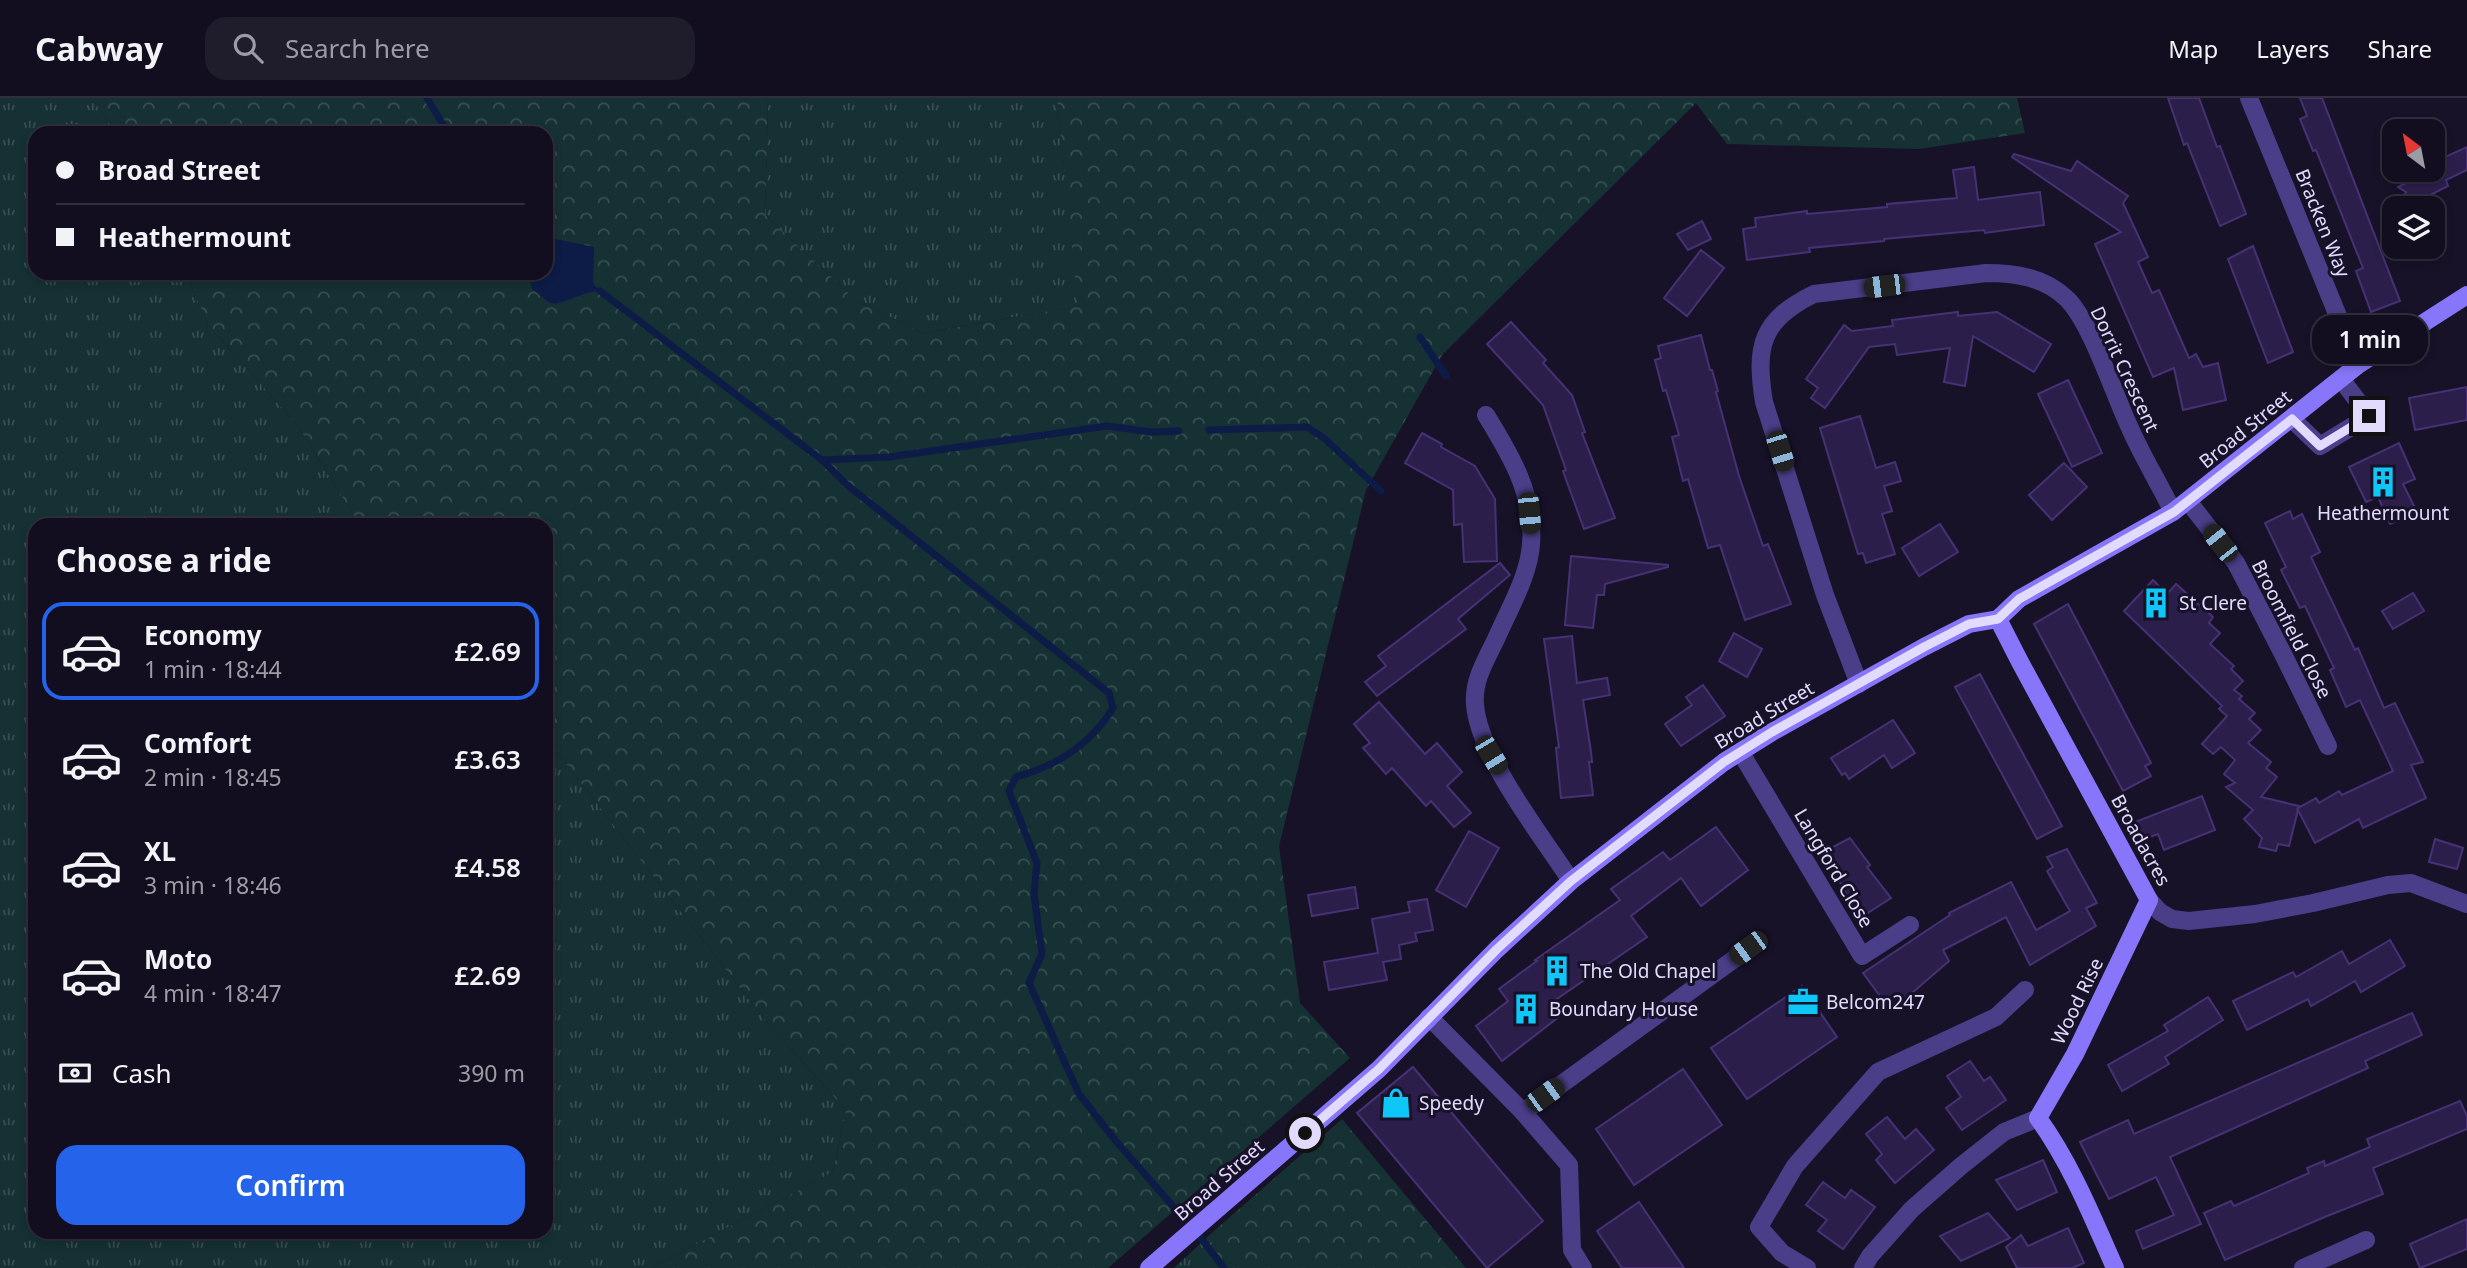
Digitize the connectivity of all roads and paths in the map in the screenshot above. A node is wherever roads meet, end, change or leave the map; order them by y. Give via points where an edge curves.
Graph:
1 (2249, 98) edge
2 (2467, 295) edge
3 (2358, 365) junction
4 (2341, 379) junction
5 (1486, 415) dead end
6 (2292, 419) junction
7 (2181, 507) junction
8 (1998, 619) junction
9 (1860, 684) junction
10 (2328, 746) dead end
11 (1741, 753) junction
12 (1571, 881) junction
13 (2149, 900) junction
14 (2467, 904) edge
15 (1910, 925) dead end
16 (1748, 948) dead end
17 (2025, 990) dead end
18 (1429, 1017) junction
19 (1523, 1112) junction
20 (2038, 1118) junction
21 (2365, 1240) dead end
22 (1149, 1268) edge
23 (1583, 1268) edge
24 (1807, 1268) edge
25 (1863, 1268) edge
26 (2115, 1268) edge
27 (2303, 1268) edge

1 - 3 street, Bracken Way
2 - 3 street, Broad Street
3 - 4 street, Broad Street
4 - 6 street, Broad Street
4 - 6 street via 2369,416 2320,446
5 - 12 street via 1524,485 1531,544 1522,578 1474,686 1475,706 1491,755
6 - 7 street, Broad Street
7 - 8 street, Broad Street via 2019,599
7 - 9 street, Dorrit Crescent via 2130,430 2083,323 2067,299 2052,287 2011,273 1986,273 1814,294 1796,303 1778,316 1767,332 1759,360 1760,379 1825,595
7 - 10 street, Broomfield Close via 2236,563
8 - 9 street, Broad Street via 1969,624
8 - 13 street, Broadacres
9 - 11 street, Broad Street
11 - 12 street, Broad Street
11 - 15 street, Langford Close via 1862,956
12 - 18 street, Broad Street
13 - 14 street, Broadacres via 2172,919 2189,921 2255,914 2411,883
13 - 20 street, Wood Rise via 2076,1054
16 - 19 street
17 - 24 street via 1996,1017 1878,1072 1795,1166 1759,1227 1782,1253
18 - 19 street
18 - 22 street, Broad Street via 1362,1085
19 - 23 street via 1569,1165 1572,1250
20 - 25 street via 2004,1132 1969,1158 1912,1209
20 - 26 street via 2075,1177
21 - 27 street

